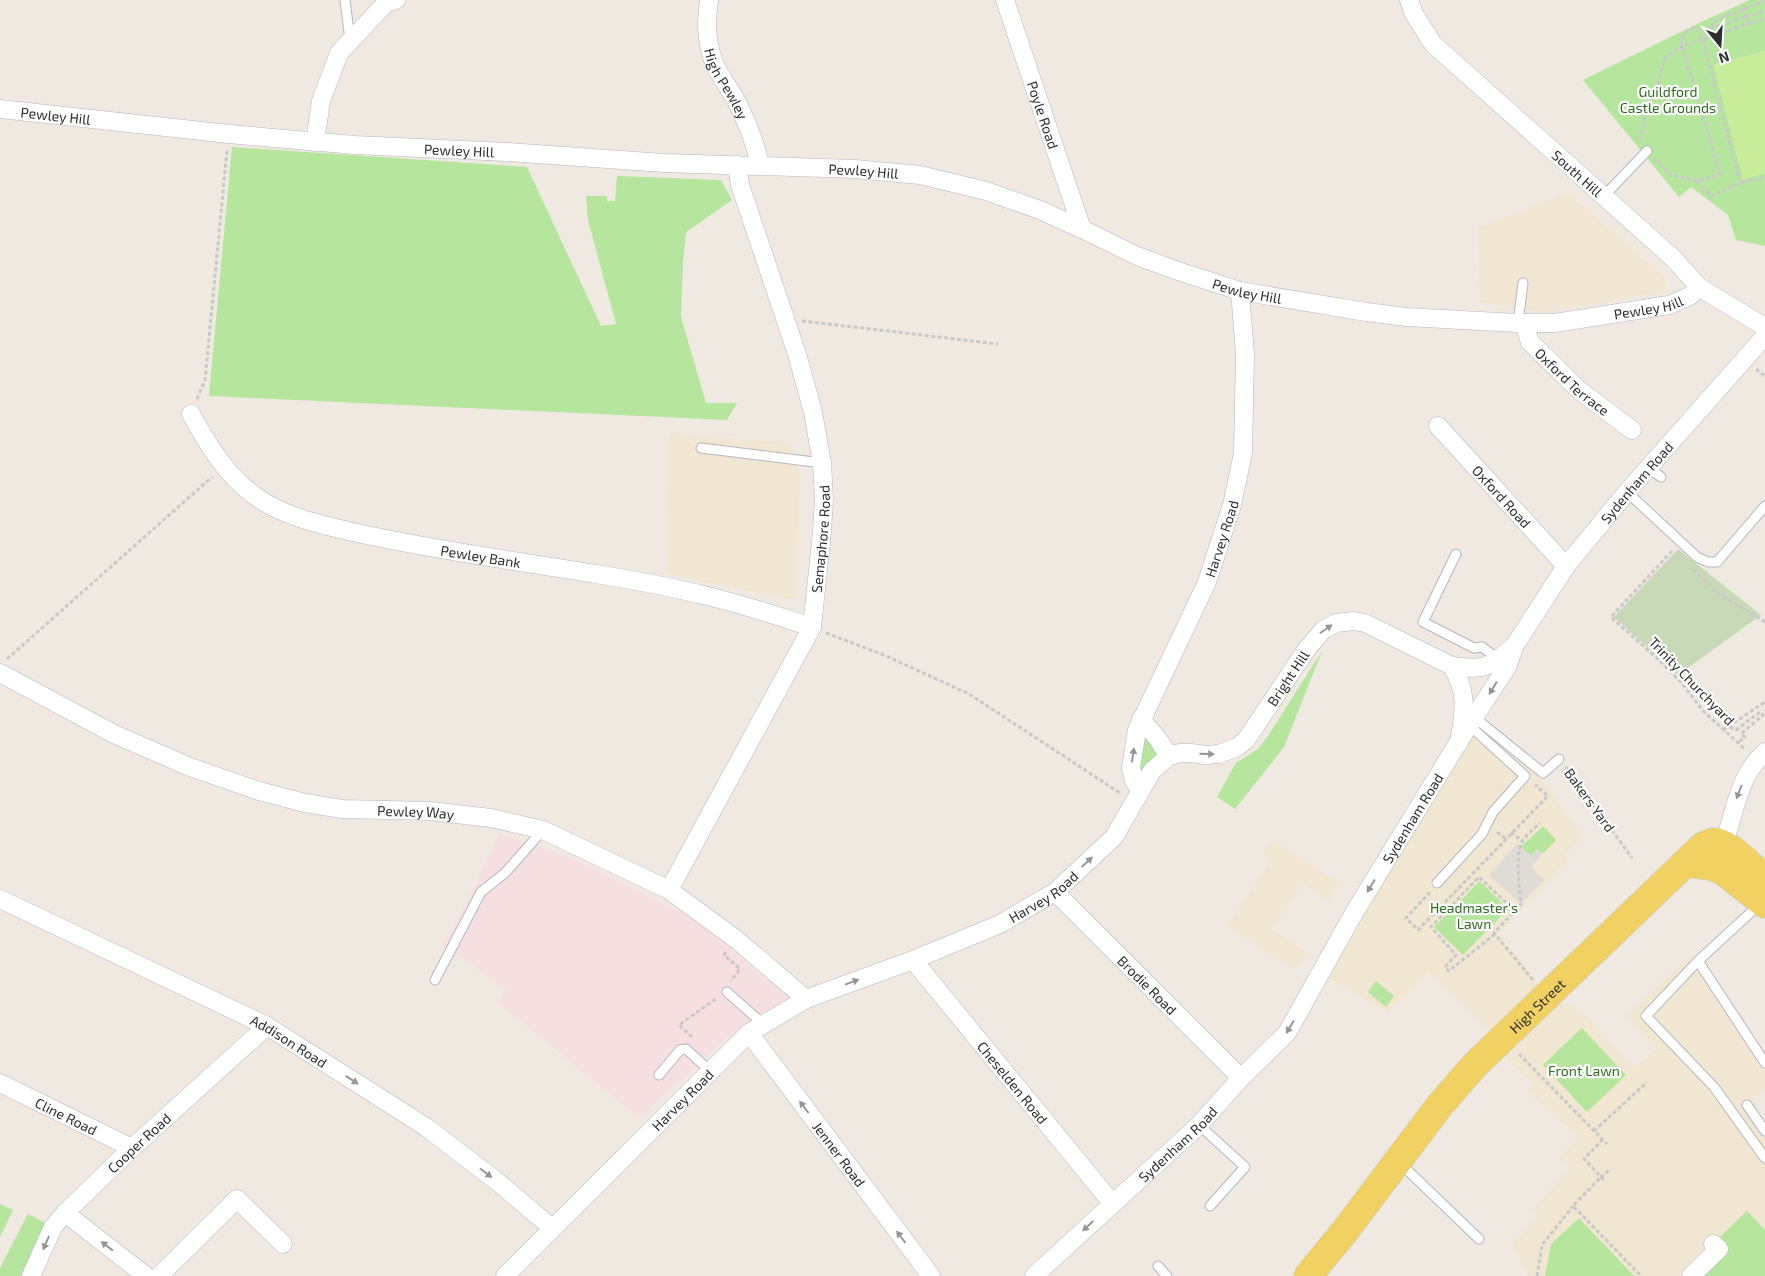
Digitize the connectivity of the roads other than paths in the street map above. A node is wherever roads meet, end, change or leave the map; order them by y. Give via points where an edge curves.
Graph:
1 (345, 0) edge
2 (396, 0) edge
3 (709, 0) edge
4 (1005, 0) edge
5 (1409, 0) edge
6 (350, 41) junction
7 (0, 109) edge
8 (315, 142) junction
9 (1647, 151) road end
10 (737, 165) junction
11 (760, 165) junction
12 (1604, 196) junction
13 (1082, 228) junction
14 (1523, 283) dead end
15 (1699, 287) junction
16 (1240, 291) junction
17 (1521, 323) junction
18 (1765, 327) edge
19 (1765, 336) edge
20 (191, 414) road end
21 (1438, 426) dead end
22 (1632, 430) dead end
23 (701, 448) dead end
24 (822, 463) junction
25 (1627, 492) junction
26 (1765, 506) edge
27 (1456, 554) dead end
28 (1566, 566) junction
29 (812, 627) junction
30 (1515, 645) junction
31 (1498, 659) junction
32 (1452, 666) junction
33 (0, 673) edge
34 (1141, 719) junction
35 (1472, 721) junction
36 (1459, 743) junction
37 (1765, 752) edge
38 (1170, 756) junction
39 (1559, 759) road end
40 (1140, 790) junction
41 (543, 830) junction
42 (1724, 844) junction
43 (1687, 863) junction
44 (1436, 886) road end
45 (669, 890) junction
46 (1055, 892) junction
47 (1764, 895) edge
48 (0, 899) edge
49 (913, 960) junction
50 (1698, 961) junction
51 (435, 980) dead end
52 (725, 990) road end
53 (806, 999) junction
54 (267, 1026) junction
55 (756, 1028) junction
56 (1765, 1063) edge
57 (710, 1071) junction
58 (659, 1075) dead end
59 (1241, 1078) junction
60 (0, 1083) edge
61 (1747, 1105) dead end
62 (1198, 1125) junction
63 (1765, 1131) edge
64 (132, 1148) junction
65 (1765, 1158) edge
66 (1398, 1161) junction
67 (1112, 1203) junction
68 (1210, 1206) dead end
69 (65, 1213) junction
70 (552, 1228) junction
71 (1479, 1239) dead end
72 (283, 1244) dead end
73 (1714, 1244) dead end
74 (1158, 1266) dead end
75 (31, 1276) edge
76 (146, 1276) edge
77 (159, 1276) edge
78 (505, 1276) edge
79 (931, 1276) edge
80 (1034, 1276) edge
81 (1167, 1276) edge
82 (1308, 1276) edge
83 (1691, 1276) edge

1 - 6 lane
2 - 6 street via 386,3
3 - 11 street, High Pewley via 707,41 713,63 736,101 753,139
4 - 13 street, Poyle Road
5 - 12 street, South Hill via 1433,44
6 - 8 street via 339,53 325,86
7 - 8 street, Pewley Hill
8 - 10 street, Pewley Hill
9 - 12 lane
10 - 11 street, Pewley Hill
10 - 24 street, Semaphore Road via 740,185 814,412
11 - 13 street, Pewley Hill via 855,168 920,175 986,192
12 - 15 street, South Hill via 1673,258
13 - 16 street, Pewley Hill via 1137,256
14 - 17 lane
15 - 17 street, Pewley Hill via 1681,302 1669,305 1555,323
15 - 18 street, South Hill
16 - 17 street, Pewley Hill via 1406,317
16 - 34 street, Harvey Road via 1245,354 1243,453 1232,505 1207,582
17 - 22 street, Oxford Terrace via 1530,342 1579,390
19 - 25 street, Sydenham Road via 1655,472
20 - 29 street, Pewley Bank via 223,466 256,497 313,522 405,543 703,594
21 - 28 street, Oxford Road
23 - 24 lane
24 - 29 street, Semaphore Road via 822,532
25 - 26 lane via 1697,557 1708,562 1717,562
25 - 28 street, Sydenham Road
27 - 31 lane via 1423,622 1474,648 1482,647
28 - 30 street, Sydenham Road
29 - 45 street, Semaphore Road
30 - 31 street, Bright Hill
30 -> 35 street, Sydenham Road via 1506,667
31 - 32 street, Bright Hill via 1477,669
32 - 36 street via 1464,698
38 -> 32 street, Bright Hill via 1180,753 1218,754 1246,740 1306,650 1323,630 1336,623 1366,623
33 - 41 street, Pewley Way via 114,734 190,767 259,791 342,809 430,811 491,818
34 - 38 street
40 -> 34 street, Harvey Road via 1131,768
35 - 36 street, Sydenham Road
35 - 39 lane, Bakers Yard via 1543,773
35 - 44 lane via 1525,776 1493,812 1482,834
36 -> 59 street, Sydenham Road via 1354,913 1287,1033
37 -> 42 street via 1744,780
38 - 40 street via 1152,771
46 -> 40 street, Harvey Road via 1114,837
41 - 45 street, Pewley Way
41 - 51 lane via 505,873 481,892
42 - 43 main road, High Street via 1714,842 1703,846
42 - 47 main road via 1747,862
43 - 47 main road via 1723,871
43 - 66 main road, High Street via 1476,1064
45 - 53 street, Pewley Way via 736,940
46 - 49 street, Harvey Road via 1000,924
46 - 59 street, Brodie Road
47 - 50 lane
48 - 54 street, Addison Road
53 -> 49 street, Harvey Road
49 - 67 street, Cheselden Road
50 - 56 lane
50 - 65 lane via 1646,1016 1714,1087
52 - 55 lane
53 - 55 street, Harvey Road
54 - 64 street, Cooper Road
54 -> 70 street, Addison Road via 426,1127
55 - 57 street, Harvey Road
79 -> 55 street, Jenner Road
57 - 58 lane via 686,1049 680,1050
57 - 70 street, Harvey Road
59 - 62 street, Sydenham Road
60 - 64 street, Cline Road
61 - 63 lane
62 - 67 street, Sydenham Road
62 - 68 lane via 1245,1167
64 - 69 street, Cooper Road
66 - 71 lane
66 - 82 main road, High Street
67 -> 80 street, Sydenham Road
69 -> 75 street, Cooper Road via 53,1227
76 -> 69 street
70 - 78 street, Harvey Road
72 - 77 street via 237,1199
73 - 83 street via 1719,1249
74 - 81 lane

